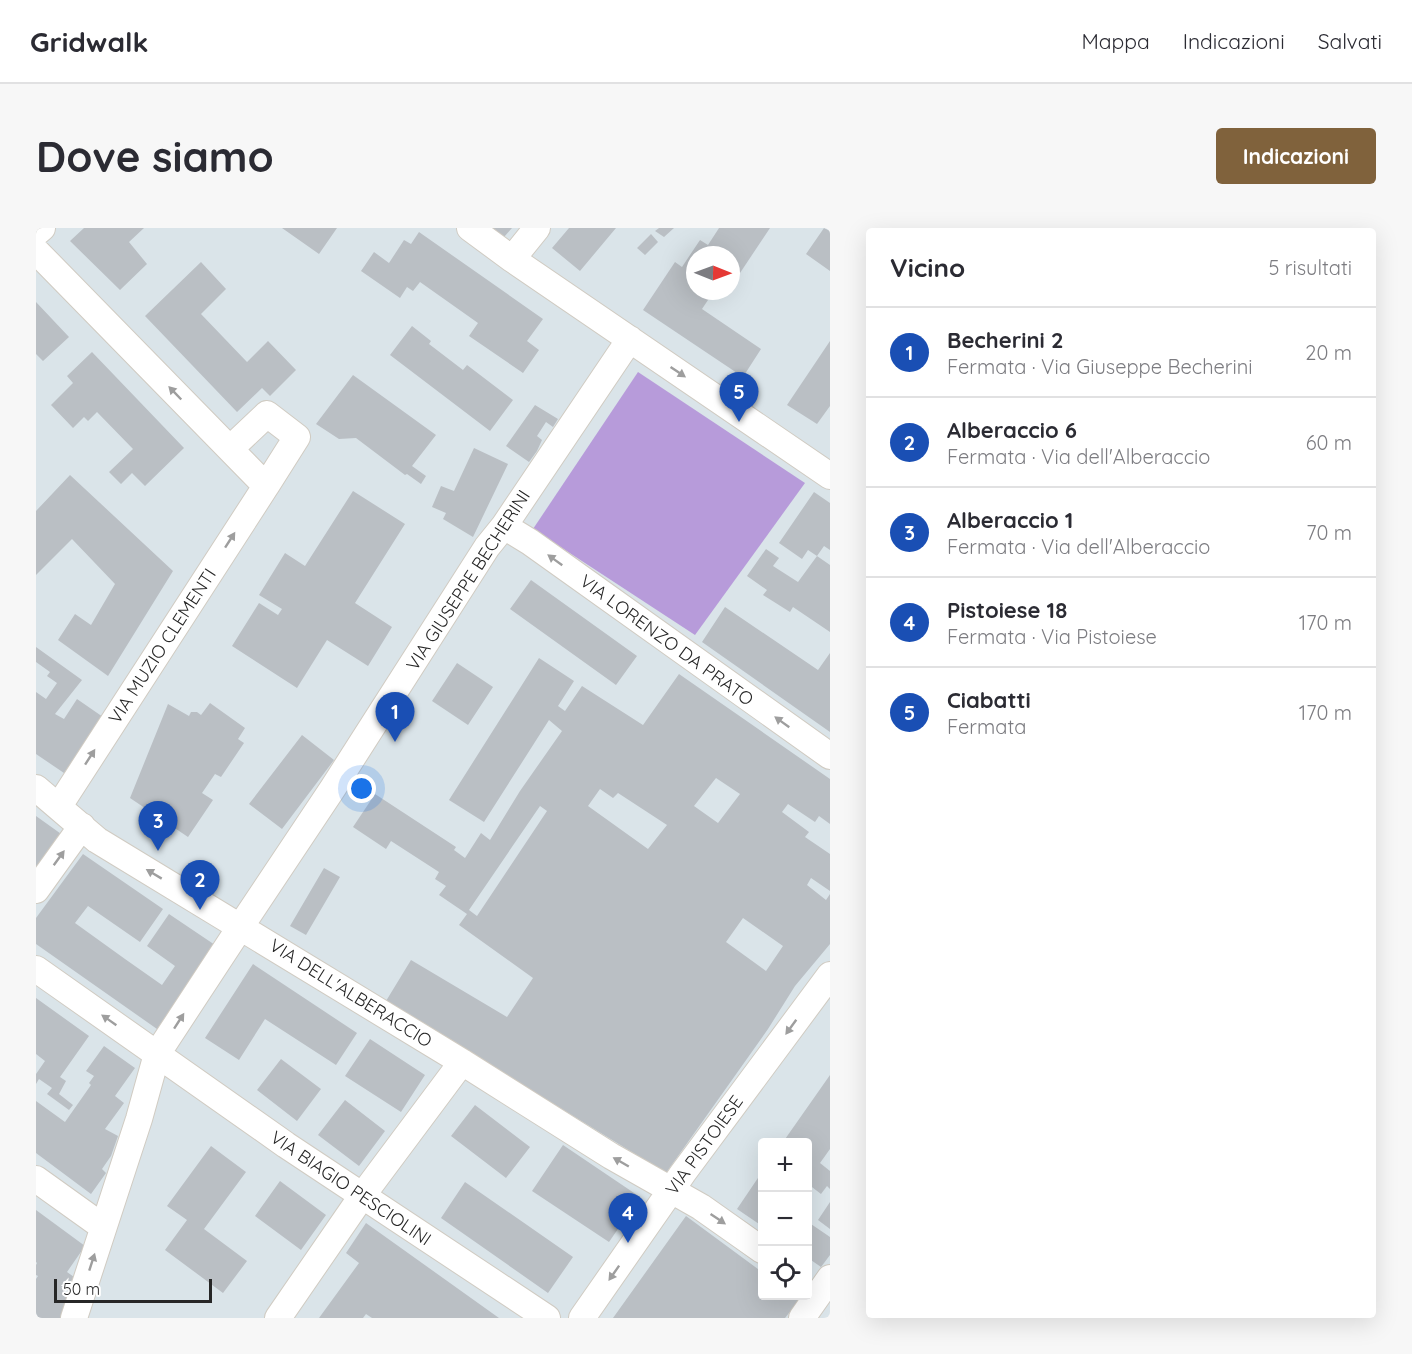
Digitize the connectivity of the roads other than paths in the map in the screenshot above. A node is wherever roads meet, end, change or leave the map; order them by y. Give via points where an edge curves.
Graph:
1 (42, 228) edge
2 (470, 228) edge
3 (537, 228) edge
4 (36, 233) edge
5 (36, 251) edge
6 (512, 259) junction
7 (630, 339) junction
8 (230, 448) junction
9 (830, 476) edge
10 (266, 486) junction
11 (504, 526) junction
12 (830, 756) edge
13 (36, 788) edge
14 (59, 806) junction
15 (82, 826) junction
16 (36, 890) edge
17 (240, 926) junction
18 (36, 969) edge
19 (830, 975) edge
20 (157, 1054) junction
21 (462, 1062) junction
22 (36, 1179) edge
23 (671, 1191) junction
24 (362, 1196) junction
25 (103, 1227) junction
26 (758, 1247) edge
27 (822, 1287) edge
28 (74, 1318) edge
29 (278, 1318) edge
30 (547, 1318) edge
31 (582, 1318) edge
32 (802, 1318) edge

1 - 4 street
2 - 6 street
3 - 6 street
8 -> 5 street
6 - 7 street
7 -> 9 street
7 - 11 street, VIA GIUSEPPE BECHERINI
8 - 10 street
8 - 10 street, VIA MUZIO CLEMENTI via 267,414 297,437
14 -> 10 street, VIA MUZIO CLEMENTI
12 -> 11 street, VIA LORENZO DA PRATO
11 - 17 street, VIA GIUSEPPE BECHERINI
13 - 14 street, VIA DELL'ALBERACCIO
14 - 15 street, VIA DELL'ALBERACCIO
16 -> 15 street
17 -> 15 street, VIA DELL'ALBERACCIO via 97,840
20 -> 17 street, VIA GIUSEPPE BECHERINI
17 - 21 street, VIA DELL'ALBERACCIO
20 -> 18 street, VIA BIAGIO PESCIOLINI
19 -> 23 street, VIA PISTOIESE
20 - 24 street, VIA BIAGIO PESCIOLINI
20 - 25 street, VIA GIUSEPPE BECHERINI
23 -> 21 street, VIA DELL'ALBERACCIO
21 - 24 street
22 - 25 street
23 -> 26 street, VIA DELL'ALBERACCIO
23 -> 31 street, VIA PISTOIESE
24 - 29 street
24 - 30 street, VIA BIAGIO PESCIOLINI
28 -> 25 street, VIA GIUSEPPE BECHERINI
27 - 32 street

